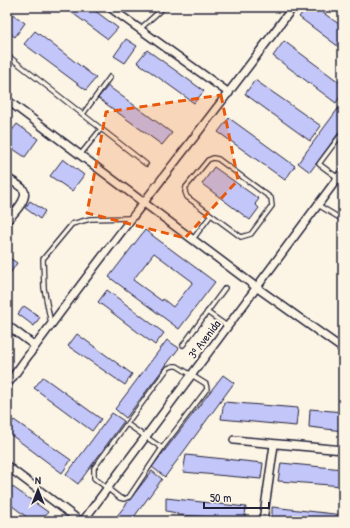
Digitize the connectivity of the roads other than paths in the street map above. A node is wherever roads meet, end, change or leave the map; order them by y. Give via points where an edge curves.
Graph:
1 (109, 7) edge
2 (164, 7) edge
3 (293, 7) edge
4 (140, 29) junction
5 (7, 55) edge
6 (110, 77) dead end
7 (229, 93) junction
8 (7, 100) edge
9 (83, 114) junction
10 (102, 129) junction
11 (343, 132) edge
12 (80, 155) junction
13 (146, 164) dead end
14 (343, 171) edge
15 (7, 178) edge
16 (338, 178) junction
17 (143, 202) junction
18 (318, 205) junction
19 (211, 215) junction
20 (131, 218) junction
21 (343, 220) edge
22 (7, 221) edge
23 (193, 239) junction
24 (256, 287) junction
25 (225, 288) dead end
26 (207, 312) junction
27 (7, 325) edge
28 (51, 325) junction
29 (228, 326) junction
30 (183, 345) dead end
31 (35, 346) junction
32 (343, 349) edge
33 (191, 376) junction
34 (7, 385) edge
35 (127, 424) junction
36 (146, 436) junction
37 (234, 440) dead end
38 (274, 445) junction
39 (162, 448) junction
40 (343, 450) edge
41 (7, 466) edge
42 (107, 488) junction
43 (82, 521) edge
44 (263, 521) edge

1 - 4 street
2 - 4 lane
3 - 7 street
4 - 7 street
5 - 9 lane
6 - 9 lane
7 - 17 street
8 - 12 street
9 - 10 lane
10 - 12 lane
10 - 13 lane
11 - 16 lane via 319,164
12 - 17 street
14 - 16 street, 3ª Avenida
15 - 22 street via 23,189 24,194 24,200
16 - 18 street, 3ª Avenida
17 - 20 street
17 - 23 street
18 - 21 lane
18 - 24 street, 3ª Avenida
19 - 19 lane via 185,192 186,186 208,160 213,158 218,159 273,202 260,223 247,236 241,237
19 - 23 lane
20 - 28 street
20 - 28 lane via 90,219 72,224 43,259 44,288
23 - 24 street
24 - 29 street, 3ª Avenida
24 - 32 street
25 - 26 lane
26 - 29 lane
26 - 30 lane
27 - 31 street
28 - 31 street
29 - 33 street, 3ª Avenida
31 - 34 street
33 - 35 lane via 177,366 168,368
33 - 36 street, 3ª Avenida
33 - 39 lane via 206,384 206,389
35 - 36 lane
35 - 42 lane via 94,468 94,478
36 - 39 lane
36 - 42 street, 3ª Avenida
37 - 38 street
38 - 40 street
38 - 44 street
39 - 42 lane via 127,498 120,498
41 - 43 street
42 - 43 street, 3ª Avenida

